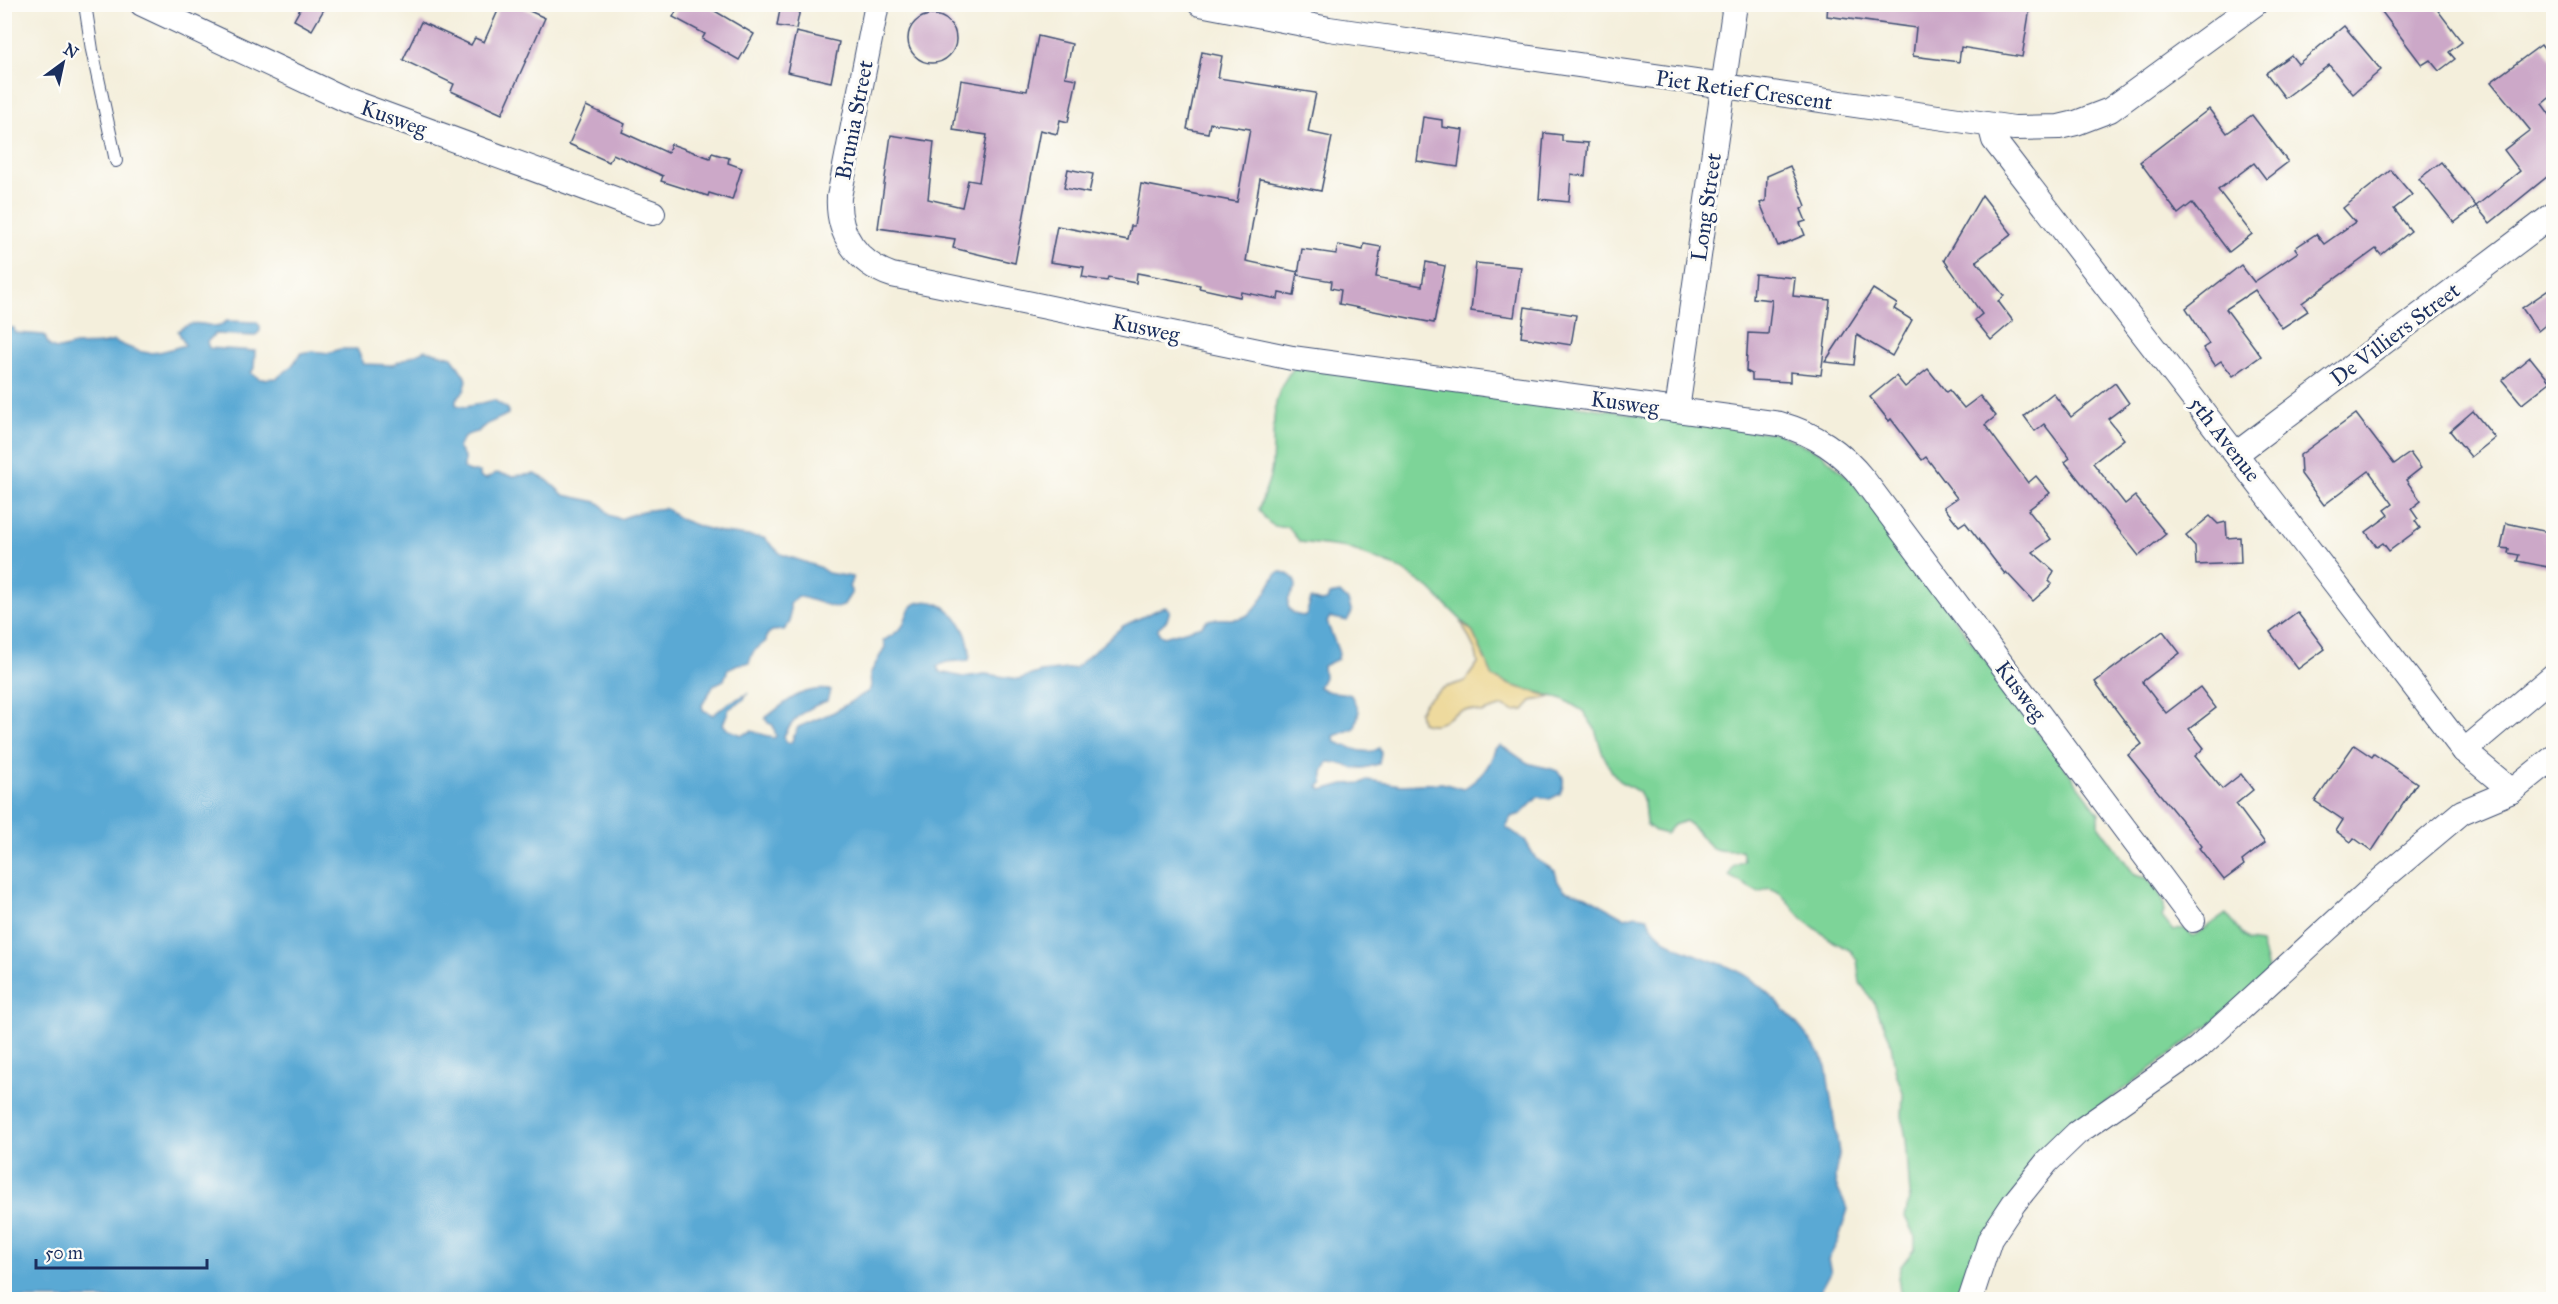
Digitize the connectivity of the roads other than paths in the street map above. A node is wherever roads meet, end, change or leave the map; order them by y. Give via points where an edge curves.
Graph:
1 (85, 4) edge
2 (142, 4) edge
3 (877, 4) edge
4 (1200, 4) edge
5 (1735, 4) edge
6 (2255, 4) edge
7 (1724, 87) junction
8 (1990, 125) junction
9 (116, 161) dead end
10 (653, 213) dead end
11 (2553, 214) edge
12 (844, 235) joint
13 (1677, 410) junction
14 (2236, 454) junction
15 (2553, 675) edge
16 (2464, 751) junction
17 (2553, 757) edge
18 (2512, 791) junction
19 (2193, 920) dead end
20 (1970, 1299) edge

1 - 9 lane
2 - 10 street, Kusweg via 346,100
3 - 12 street, Brunia Street via 839,197
4 - 7 street, Piet Retief Crescent via 1329,29
5 - 7 street, Long Street
6 - 8 street, Piet Retief Crescent via 2110,110 2059,127
7 - 8 street, Piet Retief Crescent
7 - 13 street, Long Street
8 - 14 street, 5th Avenue via 1994,140
11 - 14 street, De Villiers Street
12 - 13 street, Kusweg via 859,256 880,271 937,284 1292,358
13 - 19 street, Kusweg via 1795,428 1824,442 1852,465
14 - 16 street, 5th Avenue
15 - 16 street
16 - 18 street, 5th Avenue
17 - 18 street
18 - 20 street via 2462,812 2381,880 2197,1049 2077,1133 2047,1162 1990,1239

